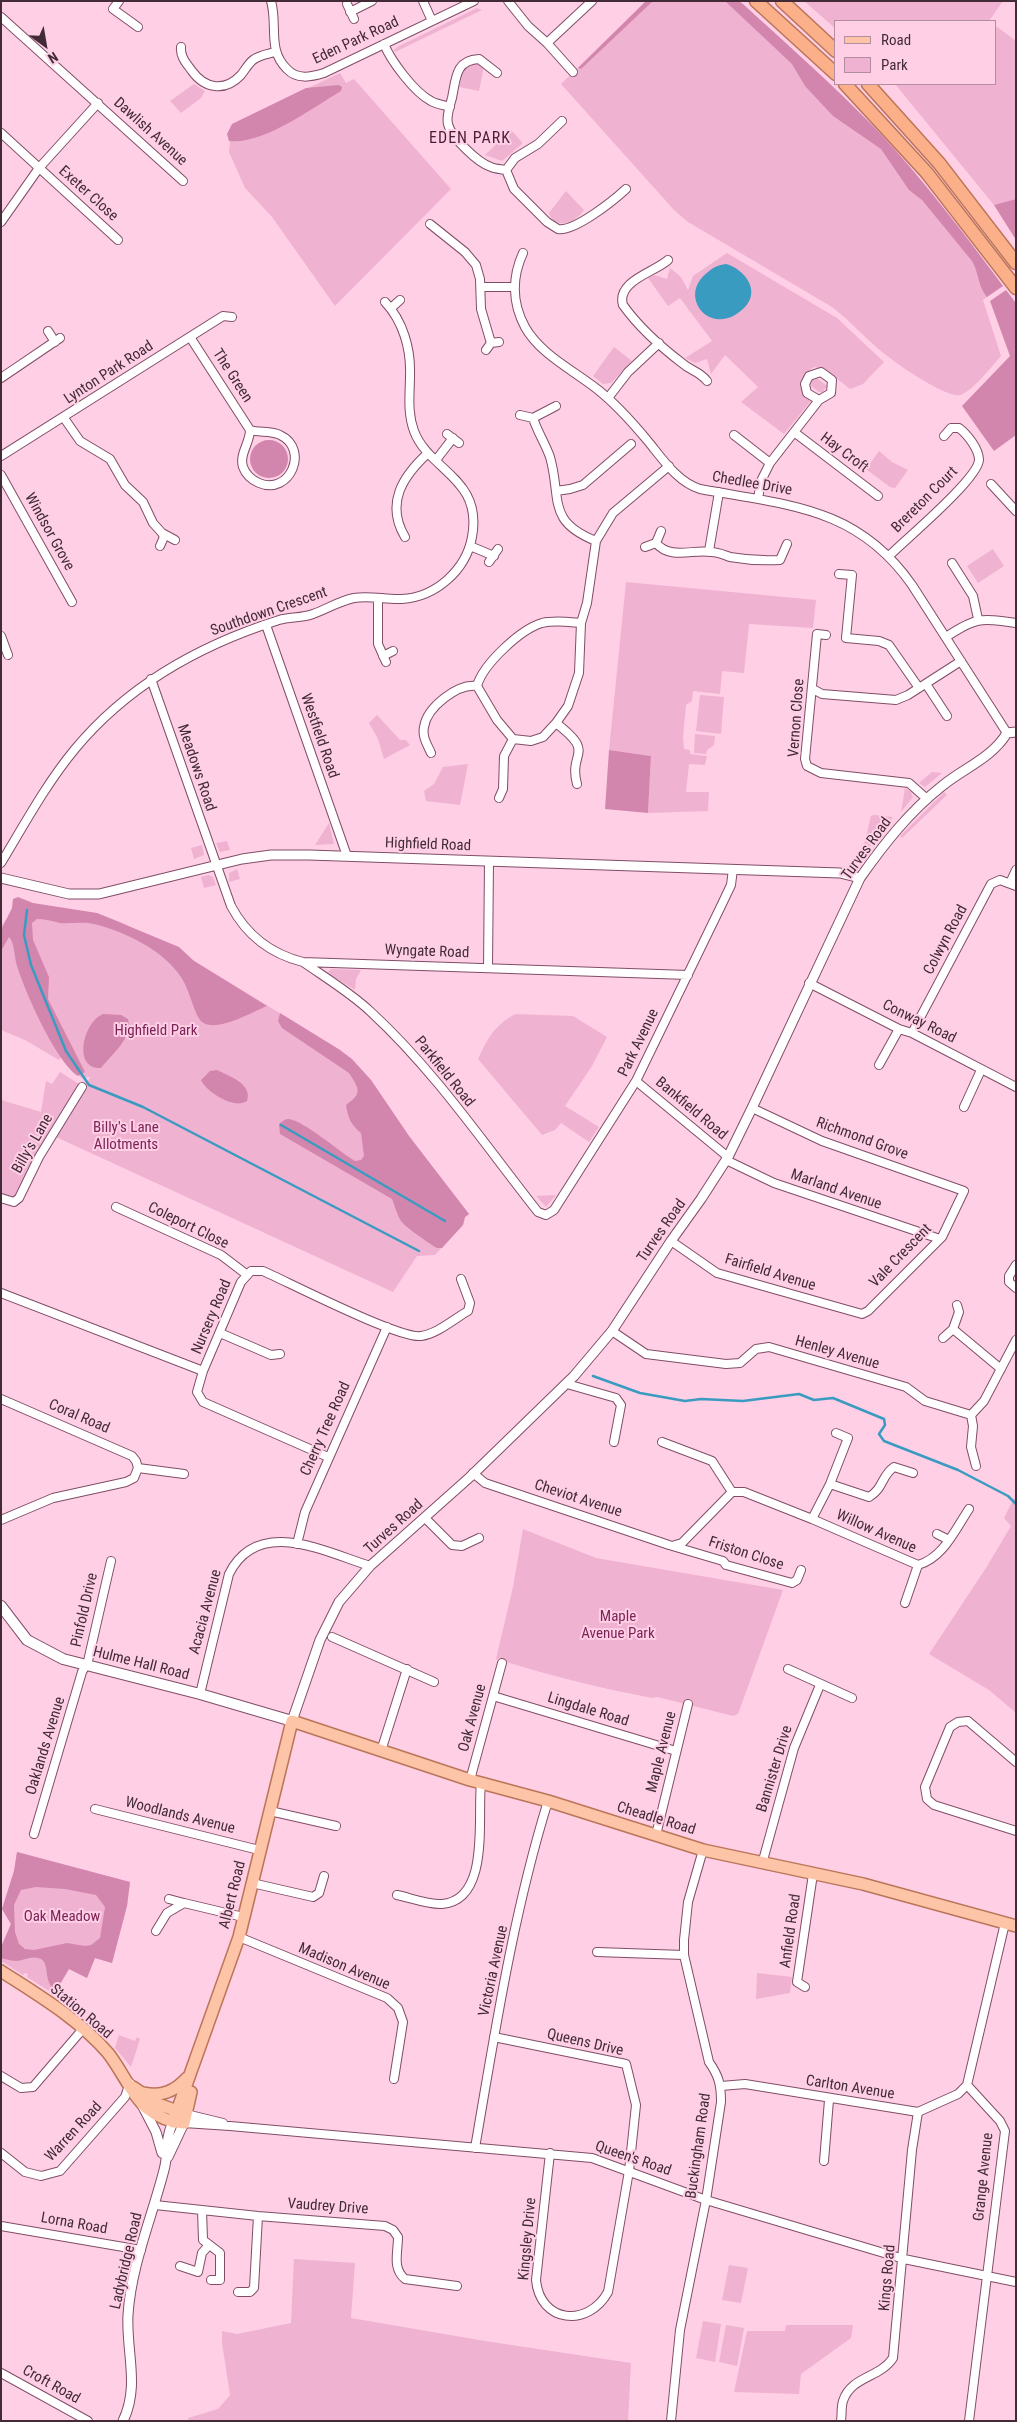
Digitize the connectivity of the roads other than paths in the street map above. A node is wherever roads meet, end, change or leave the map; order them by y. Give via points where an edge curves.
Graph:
1 (119, 1) edge
2 (271, 1) edge
3 (372, 1) edge
4 (423, 1) edge
5 (474, 1) edge
6 (508, 1) edge
7 (592, 1) edge
8 (756, 1) edge
9 (782, 1) edge
10 (106, 4) dead end
11 (515, 5) edge
12 (113, 9) junction
13 (350, 12) dead end
14 (1, 17) edge
15 (432, 20) junction
16 (138, 27) dead end
17 (547, 43) junction
18 (384, 44) junction
19 (181, 47) dead end
20 (834, 49) edge
21 (275, 52) junction
22 (498, 60) dead end
23 (573, 72) dead end
24 (834, 72) edge
25 (846, 85) edge
26 (869, 85) edge
27 (98, 103) junction
28 (450, 107) junction
29 (562, 121) dead end
30 (1, 133) edge
31 (39, 168) junction
32 (506, 170) junction
33 (183, 181) dead end
34 (626, 189) dead end
35 (1, 222) edge
36 (430, 223) dead end
37 (118, 240) dead end
38 (522, 253) dead end
39 (668, 260) dead end
40 (1016, 263) edge
41 (481, 287) junction
42 (515, 287) junction
43 (1016, 288) edge
44 (400, 300) dead end
45 (386, 302) dead end
46 (391, 308) junction
47 (232, 317) dead end
48 (48, 332) dead end
49 (190, 337) junction
50 (659, 343) junction
51 (492, 345) dead end
52 (1, 378) edge
53 (707, 381) dead end
54 (608, 398) junction
55 (819, 400) dead end
56 (556, 406) dead end
57 (520, 415) dead end
58 (64, 418) junction
59 (533, 418) junction
60 (250, 430) junction
61 (794, 432) junction
62 (734, 435) dead end
63 (944, 436) dead end
64 (453, 438) dead end
65 (631, 444) dead end
66 (428, 453) junction
67 (1, 456) edge
68 (436, 460) junction
69 (770, 463) junction
70 (669, 466) junction
71 (1, 474) edge
72 (991, 484) dead end
73 (556, 491) junction
74 (719, 492) junction
75 (878, 496) dead end
76 (758, 499) junction
77 (1016, 511) edge
78 (661, 531) dead end
79 (162, 533) junction
80 (405, 537) dead end
81 (175, 540) dead end
82 (596, 541) junction
83 (656, 543) junction
84 (787, 544) dead end
85 (160, 546) dead end
86 (470, 546) junction
87 (645, 547) dead end
88 (709, 551) junction
89 (494, 556) dead end
90 (889, 556) junction
91 (780, 560) junction
92 (952, 562) dead end
93 (781, 569) dead end
94 (839, 574) dead end
95 (378, 598) junction
96 (72, 602) dead end
97 (978, 619) junction
98 (581, 623) junction
99 (1016, 623) edge
100 (266, 625) junction
101 (820, 633) dead end
102 (1, 636) edge
103 (946, 637) junction
104 (393, 651) dead end
105 (8, 655) dead end
106 (961, 662) junction
107 (152, 679) junction
108 (477, 686) junction
109 (923, 686) junction
110 (813, 689) junction
111 (947, 716) dead end
112 (556, 723) junction
113 (1011, 732) edge
114 (424, 738) junction
115 (513, 739) junction
116 (414, 741) dead end
117 (431, 753) dead end
118 (572, 778) dead end
119 (503, 789) junction
120 (512, 791) dead end
121 (499, 798) dead end
122 (926, 799) junction
123 (346, 856) junction
124 (489, 861) junction
125 (1, 863) edge
126 (215, 865) junction
127 (733, 869) junction
128 (1016, 870) edge
129 (1, 878) edge
130 (860, 878) junction
131 (1013, 884) edge
132 (304, 962) junction
133 (488, 968) junction
134 (688, 974) junction
135 (809, 983) junction
136 (899, 1028) junction
137 (912, 1033) junction
138 (879, 1065) dead end
139 (981, 1070) junction
140 (636, 1081) junction
141 (82, 1087) dead end
142 (1016, 1087) edge
143 (964, 1107) dead end
144 (752, 1108) junction
145 (727, 1159) junction
146 (964, 1191) joint
147 (1, 1198) edge
148 (116, 1207) dead end
149 (546, 1216) joint
150 (940, 1239) junction
151 (671, 1241) junction
152 (1016, 1265) edge
153 (246, 1274) junction
154 (461, 1279) dead end
155 (1016, 1288) edge
156 (1, 1293) edge
157 (957, 1305) dead end
158 (868, 1311) joint
159 (387, 1327) junction
160 (952, 1329) junction
161 (612, 1331) junction
162 (220, 1333) junction
163 (943, 1338) dead end
164 (1016, 1340) edge
165 (1014, 1350) edge
166 (280, 1354) dead end
167 (1001, 1369) junction
168 (204, 1371) junction
169 (567, 1384) junction
170 (1, 1399) edge
171 (971, 1415) junction
172 (836, 1433) dead end
173 (614, 1442) dead end
174 (662, 1442) dead end
175 (328, 1457) junction
176 (976, 1466) dead end
177 (138, 1468) junction
178 (913, 1473) dead end
179 (184, 1474) dead end
180 (473, 1474) junction
181 (830, 1484) junction
182 (732, 1492) junction
183 (969, 1509) dead end
184 (425, 1518) junction
185 (812, 1519) junction
186 (1, 1520) edge
187 (937, 1534) dead end
188 (479, 1538) dead end
189 (949, 1540) junction
190 (297, 1544) junction
191 (676, 1545) junction
192 (111, 1561) dead end
193 (370, 1566) junction
194 (918, 1566) junction
195 (801, 1570) dead end
196 (905, 1602) dead end
197 (3, 1613) edge
198 (332, 1637) dead end
199 (502, 1664) dead end
200 (85, 1666) junction
201 (407, 1669) junction
202 (788, 1669) dead end
203 (434, 1682) dead end
204 (820, 1685) junction
205 (200, 1694) junction
206 (492, 1696) junction
207 (852, 1698) dead end
208 (688, 1704) dead end
209 (292, 1721) junction
210 (382, 1751) junction
211 (676, 1751) junction
212 (1016, 1762) edge
213 (476, 1782) junction
214 (548, 1801) junction
215 (95, 1809) dead end
216 (270, 1811) junction
217 (336, 1826) dead end
218 (1016, 1831) edge
219 (34, 1834) dead end
220 (656, 1835) junction
221 (260, 1850) junction
222 (703, 1850) junction
223 (762, 1864) junction
224 (813, 1874) junction
225 (324, 1876) dead end
226 (252, 1883) junction
227 (397, 1895) dead end
228 (169, 1899) dead end
229 (184, 1903) junction
230 (244, 1917) junction
231 (1011, 1924) edge
232 (156, 1931) dead end
233 (239, 1936) junction
234 (597, 1952) dead end
235 (684, 1956) junction
236 (1, 1971) edge
237 (805, 1987) dead end
238 (82, 2030) junction
239 (494, 2037) junction
240 (192, 2072) junction
241 (1, 2076) edge
242 (394, 2079) dead end
243 (967, 2085) junction
244 (721, 2086) junction
245 (135, 2091) junction
246 (829, 2100) junction
247 (918, 2112) junction
248 (180, 2118) junction
249 (475, 2148) junction
250 (1, 2153) edge
251 (550, 2153) junction
252 (824, 2161) dead end
253 (166, 2164) junction
254 (629, 2171) junction
255 (706, 2200) junction
256 (155, 2205) junction
257 (202, 2210) junction
258 (258, 2216) junction
259 (1, 2226) edge
260 (209, 2245) junction
261 (141, 2250) junction
262 (904, 2259) junction
263 (180, 2266) dead end
264 (987, 2275) junction
265 (211, 2280) dead end
266 (1016, 2282) edge
267 (456, 2286) dead end
268 (238, 2292) dead end
269 (1, 2373) edge
270 (88, 2421) edge
271 (123, 2421) edge
272 (671, 2421) edge
273 (841, 2421) edge
274 (969, 2421) edge

1 - 12 street
2 - 21 street
3 - 13 street
4 - 15 street
5 - 15 street, Eden Park Road
6 - 11 street
7 - 17 street
8 - 24 highway
9 - 20 highway
10 - 12 street
11 - 17 street via 528,26
12 - 16 street
14 - 27 street, Dawlish Avenue
15 - 18 street, Eden Park Road
17 - 23 street
18 - 21 street, Eden Park Road via 311,76 290,72
18 - 28 street via 392,60 423,95
19 - 21 street via 182,55 196,76 211,87 229,83 256,58
22 - 28 street via 494,70 479,59 469,60 460,66 454,77
25 - 43 highway via 933,181
26 - 40 highway via 939,163
27 - 31 street
27 - 33 street, Dawlish Avenue
28 - 32 street via 448,125 463,145 485,164
29 - 32 street via 556,131 515,158
30 - 31 street, Exeter Close
31 - 35 street
31 - 37 street, Exeter Close
32 - 34 street via 514,190 558,229 573,228 613,195
36 - 41 street via 469,256 476,265
38 - 42 street, Chedlee Drive
39 - 50 street via 628,286 622,300 626,309
41 - 42 street
41 - 51 street via 481,309
42 - 54 street, Chedlee Drive via 519,314 532,337
44 - 46 street
45 - 46 street, Southdown Crescent
46 - 66 street, Southdown Crescent via 408,349 408,409 412,425
47 - 49 street, Lynton Park Road via 223,316
48 - 52 street via 58,340
49 - 58 street, Lynton Park Road
49 - 60 street, The Green
50 - 53 street
50 - 54 street via 628,372
54 - 70 street, Chedlee Drive
55 - 61 street
56 - 59 street
57 - 59 street
58 - 67 street, Lynton Park Road
58 - 79 street via 80,441 110,459 124,485 143,502
59 - 73 street via 549,455
60 - 60 street via 279,434 292,446 295,454 292,471 280,483 263,485 254,481 244,468 242,459
61 - 69 street
61 - 75 street, Hay Croft
62 - 69 street
63 - 90 street, Brereton Court via 951,428 959,428 974,447 978,464 953,496
64 - 68 street
65 - 73 street via 583,485
66 - 68 street, Southdown Crescent
66 - 80 street via 409,472 399,491 398,519
68 - 86 street, Southdown Crescent via 457,480 467,497 472,520
69 - 76 street via 763,475
70 - 74 street, Chedlee Drive via 689,484
70 - 82 street via 613,514
71 - 96 street, Windsor Grove
72 - 77 street
73 - 82 street via 559,510 566,523
74 - 76 street, Chedlee Drive
74 - 88 street
76 - 90 street, Chedlee Drive via 804,508 839,521 866,536
78 - 83 street
79 - 81 street
79 - 85 street via 164,537
82 - 98 street
83 - 87 street
83 - 88 street via 667,551
84 - 91 street
86 - 89 street
86 - 95 street, Southdown Crescent via 456,572 437,587 402,599
88 - 91 street via 757,560
90 - 103 street, Chedlee Drive
91 - 93 street
92 - 97 street via 973,596
94 - 109 street via 852,575 846,638 890,645
95 - 100 street, Southdown Crescent via 355,598 314,614
95 - 104 street via 377,636 385,659
97 - 99 street
97 - 103 street
98 - 108 street via 548,622 530,629 486,669
98 - 112 street via 576,686
100 - 107 street, Southdown Crescent via 208,647
100 - 123 street, Westfield Road
101 - 110 street, Vernon Close
102 - 105 street
103 - 106 street, Chedlee Drive
106 - 109 street
106 - 113 street, Chedlee Drive
107 - 125 street, Southdown Crescent via 114,709 75,749
107 - 126 street, Meadows Road
108 - 114 street via 465,685 434,708 426,720
108 - 115 street via 497,720
109 - 110 street via 902,698 886,701 822,694
109 - 111 street
110 - 122 street, Vernon Close via 805,759 807,766 821,773 908,783
112 - 115 street via 537,740
112 - 118 street via 579,746
113 - 122 street, Turves Road via 995,750 954,776
114 - 116 street
114 - 117 street
115 - 119 street via 504,756
119 - 120 street
119 - 121 street
122 - 130 street, Turves Road via 887,840
123 - 124 street, Highfield Road
123 - 126 street, Highfield Road via 271,855
124 - 127 street, Highfield Road
124 - 133 street
126 - 129 street, Highfield Road via 99,894 69,894
126 - 132 street, Wyngate Road via 231,906 247,930 278,954
127 - 130 street, Highfield Road via 840,873
127 - 134 street, Park Avenue via 731,885
128 - 131 street
130 - 135 street, Turves Road
131 - 137 street, Colwyn Road via 1000,880 991,884
132 - 133 street, Wyngate Road
132 - 149 street, Parkfield Road via 359,1001 393,1033 423,1066 538,1212
133 - 134 street, Wyngate Road
134 - 140 street, Park Avenue
135 - 136 street, Conway Road
135 - 144 street, Turves Road
136 - 137 street, Conway Road
136 - 138 street
137 - 139 street, Conway Road
139 - 142 street, Conway Road
139 - 143 street
140 - 145 street, Bankfield Road
140 - 149 street, Park Avenue via 554,1210
141 - 147 street, Billy's Lane via 19,1198 14,1202
144 - 145 street, Turves Road
144 - 146 street, Richmond Grove via 822,1141
145 - 150 street, Marland Avenue via 774,1183
145 - 151 street, Turves Road
146 - 150 street, Vale Crescent
148 - 153 street, Coleport Close via 216,1253
150 - 158 street, Vale Crescent
151 - 158 street, Fairfield Avenue via 717,1273 855,1313
151 - 161 street, Turves Road
152 - 155 street via 1009,1282
153 - 159 street, Nursery Road via 263,1271
153 - 162 street, Nursery Road
154 - 159 street, Nursery Road via 470,1303 468,1311 423,1336 408,1335
156 - 168 street, Nursery Road
157 - 160 street via 960,1312
159 - 175 street, Cherry Tree Road
160 - 163 street
160 - 167 street
161 - 169 street, Turves Road
161 - 171 street, Henley Avenue via 646,1354 726,1364 740,1362 756,1349 769,1347 906,1387 926,1401
162 - 166 street via 271,1355
162 - 168 street, Nursery Road
164 - 165 street
165 - 167 street
167 - 171 street via 984,1400
168 - 175 street via 197,1392 203,1402
169 - 173 street via 616,1398 621,1405
169 - 180 street, Turves Road
170 - 177 street, Coral Road via 132,1456
171 - 176 street via 971,1447
172 - 181 street, Willow Avenue via 848,1438
174 - 182 street via 712,1461
175 - 190 street, Cherry Tree Road via 304,1512
177 - 179 street
177 - 186 street via 134,1478 126,1482 53,1498
178 - 181 street, Willow Avenue via 894,1467 879,1491 869,1496
180 - 184 street, Turves Road
180 - 191 street, Cheviot Avenue via 486,1483
181 - 185 street, Willow Avenue
182 - 185 street, Willow Avenue via 744,1492
182 - 191 street via 682,1543
183 - 189 street, Willow Avenue
184 - 188 street via 452,1545 462,1546
184 - 193 street, Turves Road
185 - 194 street, Willow Avenue
187 - 189 street, Willow Avenue
189 - 194 street, Willow Avenue via 930,1562
190 - 193 street, Acacia Avenue
190 - 205 street, Acacia Avenue via 278,1541 262,1544 246,1551 234,1566 226,1583
191 - 195 street, Friston Close via 723,1560 726,1565 792,1583
192 - 200 street, Pinfold Drive
193 - 209 street, Turves Road via 338,1602 320,1640
194 - 196 street
197 - 200 main road, Hulme Hall Road via 37,1647
198 - 201 street
199 - 206 street, Oak Avenue
200 - 205 main road, Hulme Hall Road
200 - 219 street, Oaklands Avenue
201 - 203 street
201 - 210 street
202 - 204 street
204 - 207 street
204 - 223 street, Bannister Drive via 794,1748
205 - 209 main road, Hulme Hall Road
206 - 211 street, Lingdale Road
206 - 213 street, Oak Avenue
208 - 211 street, Maple Avenue
209 - 210 main road, Cheadle Road
209 - 216 main road, Albert Road
210 - 213 main road, Cheadle Road
211 - 220 street, Maple Avenue
212 - 218 street via 968,1721 958,1722 950,1726 925,1787 927,1799 934,1805
213 - 214 main road, Cheadle Road
213 - 227 street, Oak Avenue via 482,1828 470,1888 456,1901 441,1904
214 - 220 main road, Cheadle Road
214 - 239 street, Victoria Avenue via 534,1847
215 - 221 street, Woodlands Avenue
216 - 217 street
216 - 221 main road, Albert Road
220 - 222 main road, Cheadle Road
221 - 226 main road, Albert Road
222 - 223 main road, Cheadle Road
222 - 235 street, Buckingham Road via 688,1902
223 - 224 main road, Cheadle Road
224 - 231 main road, Cheadle Road via 863,1884
224 - 237 street, Anfield Road via 797,1982
225 - 226 street via 319,1892 313,1897
226 - 230 main road, Albert Road
228 - 229 street
229 - 230 street
229 - 232 street via 166,1913
230 - 233 main road, Albert Road
231 - 243 street
233 - 240 main road, Albert Road
233 - 242 street, Madison Avenue via 387,1998 398,2008 403,2022
234 - 235 street
235 - 244 street, Buckingham Road via 709,2062
236 - 238 main road, Station Road via 59,2010
238 - 241 street via 33,2087 21,2088
238 - 245 main road, Station Road via 107,2053
239 - 249 street, Victoria Avenue
239 - 254 street, Queens Drive via 626,2064 636,2105
240 - 245 main road via 180,2086 160,2095
240 - 248 main road, Albert Road
243 - 247 street via 958,2094
243 - 264 street, Grange Avenue via 1005,2130
244 - 246 street, Carlton Avenue via 745,2084
244 - 255 street, Buckingham Road
245 - 248 main road, Station Road
245 - 250 street, Warren Road via 125,2097 60,2171 41,2176 25,2172
245 - 253 street via 156,2132
246 - 247 street, Carlton Avenue
246 - 252 street
247 - 262 street, Kings Road
248 - 249 street, Queen's Road via 230,2126
248 - 253 street, Albert Road via 166,2140
249 - 251 street, Queen's Road
251 - 254 street, Queen's Road via 592,2158
251 - 254 street, Kingsley Drive via 537,2294 544,2304 564,2316 590,2312 601,2304 608,2292
253 - 256 street, Ladybridge Road
254 - 255 street, Queen's Road
255 - 262 street, Queen's Road
255 - 272 street, Buckingham Road via 680,2330
256 - 257 street, Vaudrey Drive
256 - 261 street, Ladybridge Road
257 - 258 street, Vaudrey Drive
257 - 260 street via 202,2236
258 - 267 street, Vaudrey Drive via 385,2226 398,2237 396,2263 405,2280
258 - 268 street via 254,2288 250,2292
259 - 261 street, Lorna Road
260 - 263 street via 202,2253 198,2272
260 - 265 street via 222,2257 220,2280
261 - 271 street, Ladybridge Road via 128,2316 132,2380 129,2408
262 - 264 street, Queen's Road
262 - 273 street, Kings Road via 893,2358 887,2367 857,2382 849,2390 843,2401
264 - 266 street, Queen's Road
264 - 274 street, Grange Avenue
269 - 270 street, Croft Road

